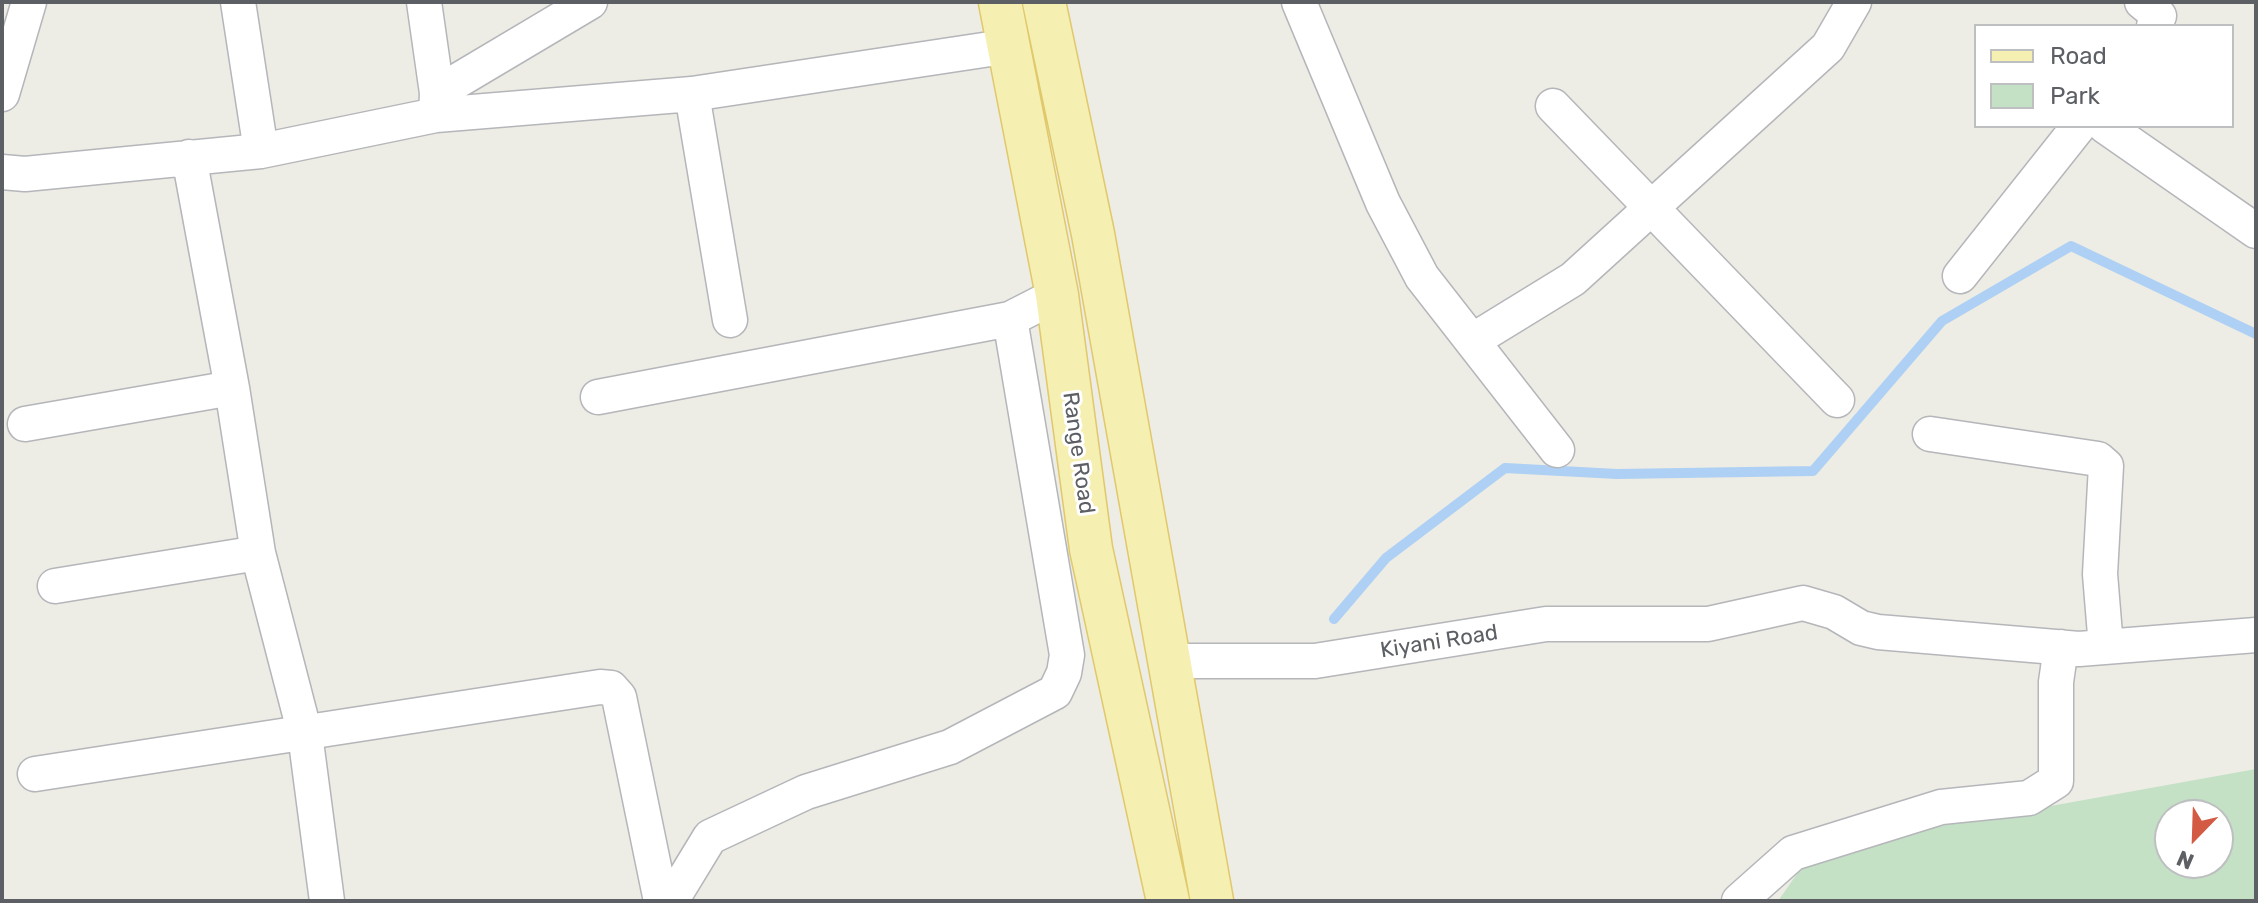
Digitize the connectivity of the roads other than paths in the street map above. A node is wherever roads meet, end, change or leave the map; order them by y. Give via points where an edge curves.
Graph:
1 (29, 2) edge
2 (238, 2) edge
3 (424, 2) edge
4 (590, 2) edge
5 (1000, 2) edge
6 (1044, 2) edge
7 (1299, 2) edge
8 (1854, 2) edge
9 (1010, 46) junction
10 (2, 94) edge
11 (692, 94) junction
12 (436, 104) junction
13 (1553, 106) dead end
14 (2077, 128) edge
15 (2108, 128) edge
16 (261, 151) junction
17 (189, 157) junction
18 (2, 172) edge
19 (1652, 207) junction
20 (2256, 231) edge
21 (1960, 276) dead end
22 (1057, 295) junction
23 (1010, 319) junction
24 (730, 320) dead end
25 (1472, 341) junction
26 (232, 388) junction
27 (598, 397) dead end
28 (1837, 400) dead end
29 (25, 424) dead end
30 (1930, 434) dead end
31 (1557, 450) dead end
32 (258, 553) junction
33 (55, 586) dead end
34 (2256, 635) edge
35 (2061, 647) junction
36 (2106, 647) junction
37 (1170, 661) junction
38 (305, 734) junction
39 (35, 774) dead end
40 (327, 901) edge
41 (661, 901) edge
42 (671, 901) edge
43 (1168, 901) edge
44 (1212, 901) edge
45 (1739, 901) edge

1 - 10 street
2 - 16 street
3 - 12 street
4 - 12 street
5 - 9 main road, Range Road
6 - 37 main road via 1093,234
7 - 25 street via 1383,203 1422,277
8 - 19 street via 1828,47
9 - 11 street
9 - 22 main road, Range Road
11 - 12 street
11 - 24 street
12 - 16 street
13 - 19 street
14 - 21 street
15 - 20 street
16 - 17 street
17 - 18 street
17 - 26 street
19 - 25 street via 1573,279
19 - 28 street
22 - 23 street
22 - 43 main road, Range Road via 1091,549
23 - 27 street
23 - 42 street via 1067,655 1055,692 950,747 806,792 710,837
25 - 31 street
26 - 29 street
26 - 32 street
30 - 36 street via 2098,459 2106,466 2100,574
32 - 33 street
32 - 38 street
34 - 36 street, Kiyani Road
35 - 36 street, Kiyani Road
35 - 37 street, Kiyani Road via 1878,632 1803,603 1708,624 1546,624 1315,661
35 - 45 street via 2056,781 2029,798 1941,807 1793,853
37 - 44 main road
38 - 39 street
38 - 40 street
38 - 41 street via 611,688 619,697

